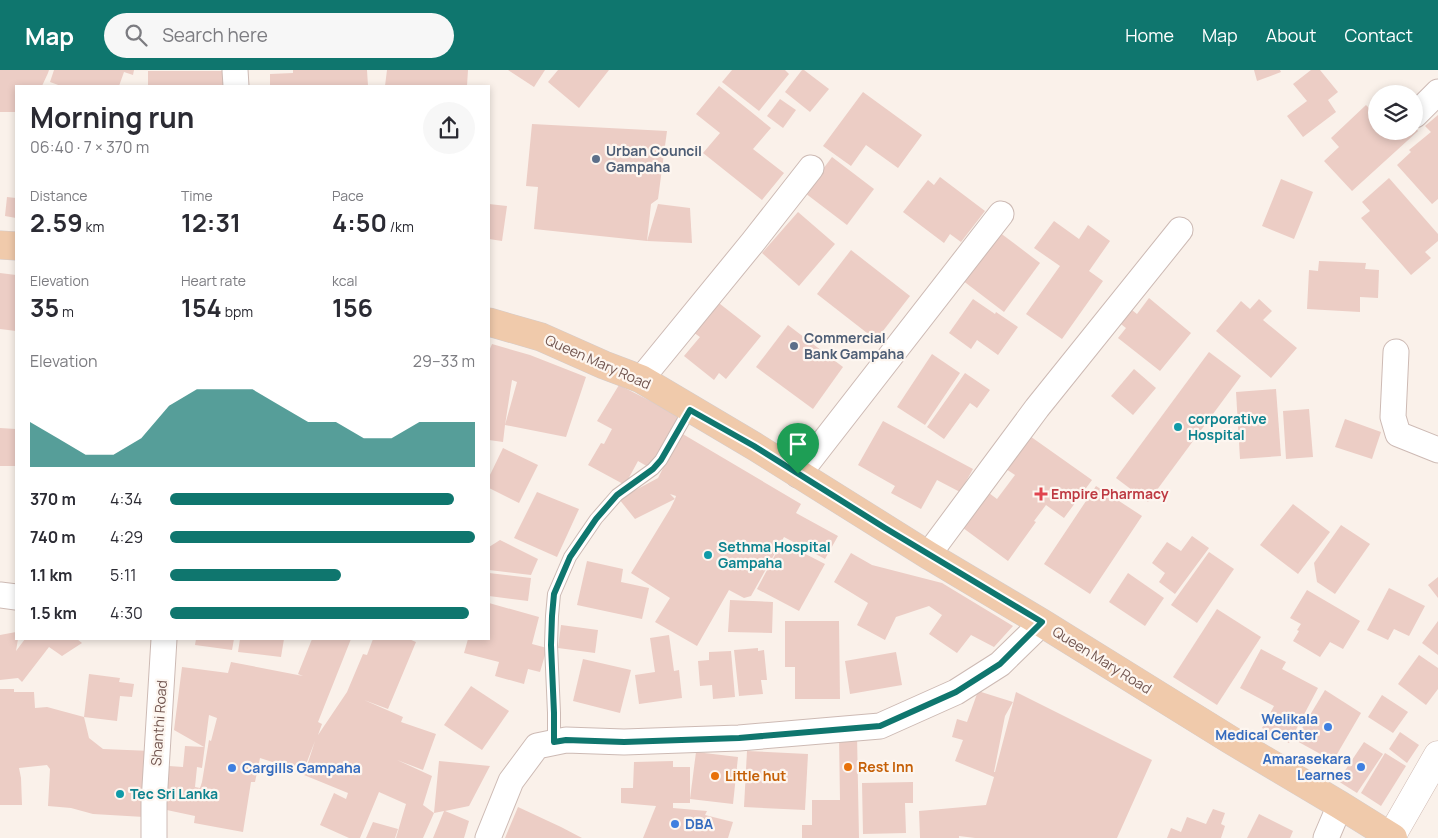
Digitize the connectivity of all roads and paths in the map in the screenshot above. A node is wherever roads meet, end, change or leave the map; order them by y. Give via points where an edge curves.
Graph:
1 (234, 70) edge
2 (236, 85) edge
3 (1438, 92) edge
4 (1423, 107) edge
5 (811, 168) dead end
6 (1001, 214) dead end
7 (1180, 230) dead end
8 (0, 245) edge
9 (15, 246) edge
10 (490, 322) edge
11 (1396, 352) dead end
12 (641, 379) junction
13 (690, 410) junction
14 (1438, 450) edge
15 (798, 474) junction
16 (928, 555) junction
17 (0, 595) edge
18 (15, 597) edge
19 (1042, 622) junction
20 (164, 640) edge
21 (554, 742) junction
22 (1438, 755) edge
23 (1340, 805) junction
24 (1392, 837) edge
25 (154, 838) edge
26 (488, 838) edge
27 (1326, 838) edge

1 - 2 street
3 - 4 street
5 - 12 street
6 - 15 street
7 - 16 street via 1038,408
8 - 9 main road
10 - 12 main road, Queen Mary Road via 541,336
11 - 14 street via 1393,417 1398,434
12 - 13 main road, Queen Mary Road
13 - 15 main road, Queen Mary Road
13 - 21 lane via 661,460 617,495 596,519 570,557 554,594 551,645
15 - 16 main road, Queen Mary Road
16 - 19 main road, Queen Mary Road
17 - 18 street
19 - 21 street via 1000,664 956,692 880,726 739,738
19 - 23 main road, Queen Mary Road
20 - 25 street, Shanthi Road
21 - 26 street via 537,746 510,781
22 - 24 street
23 - 24 main road, Queen Mary Road
23 - 27 street

